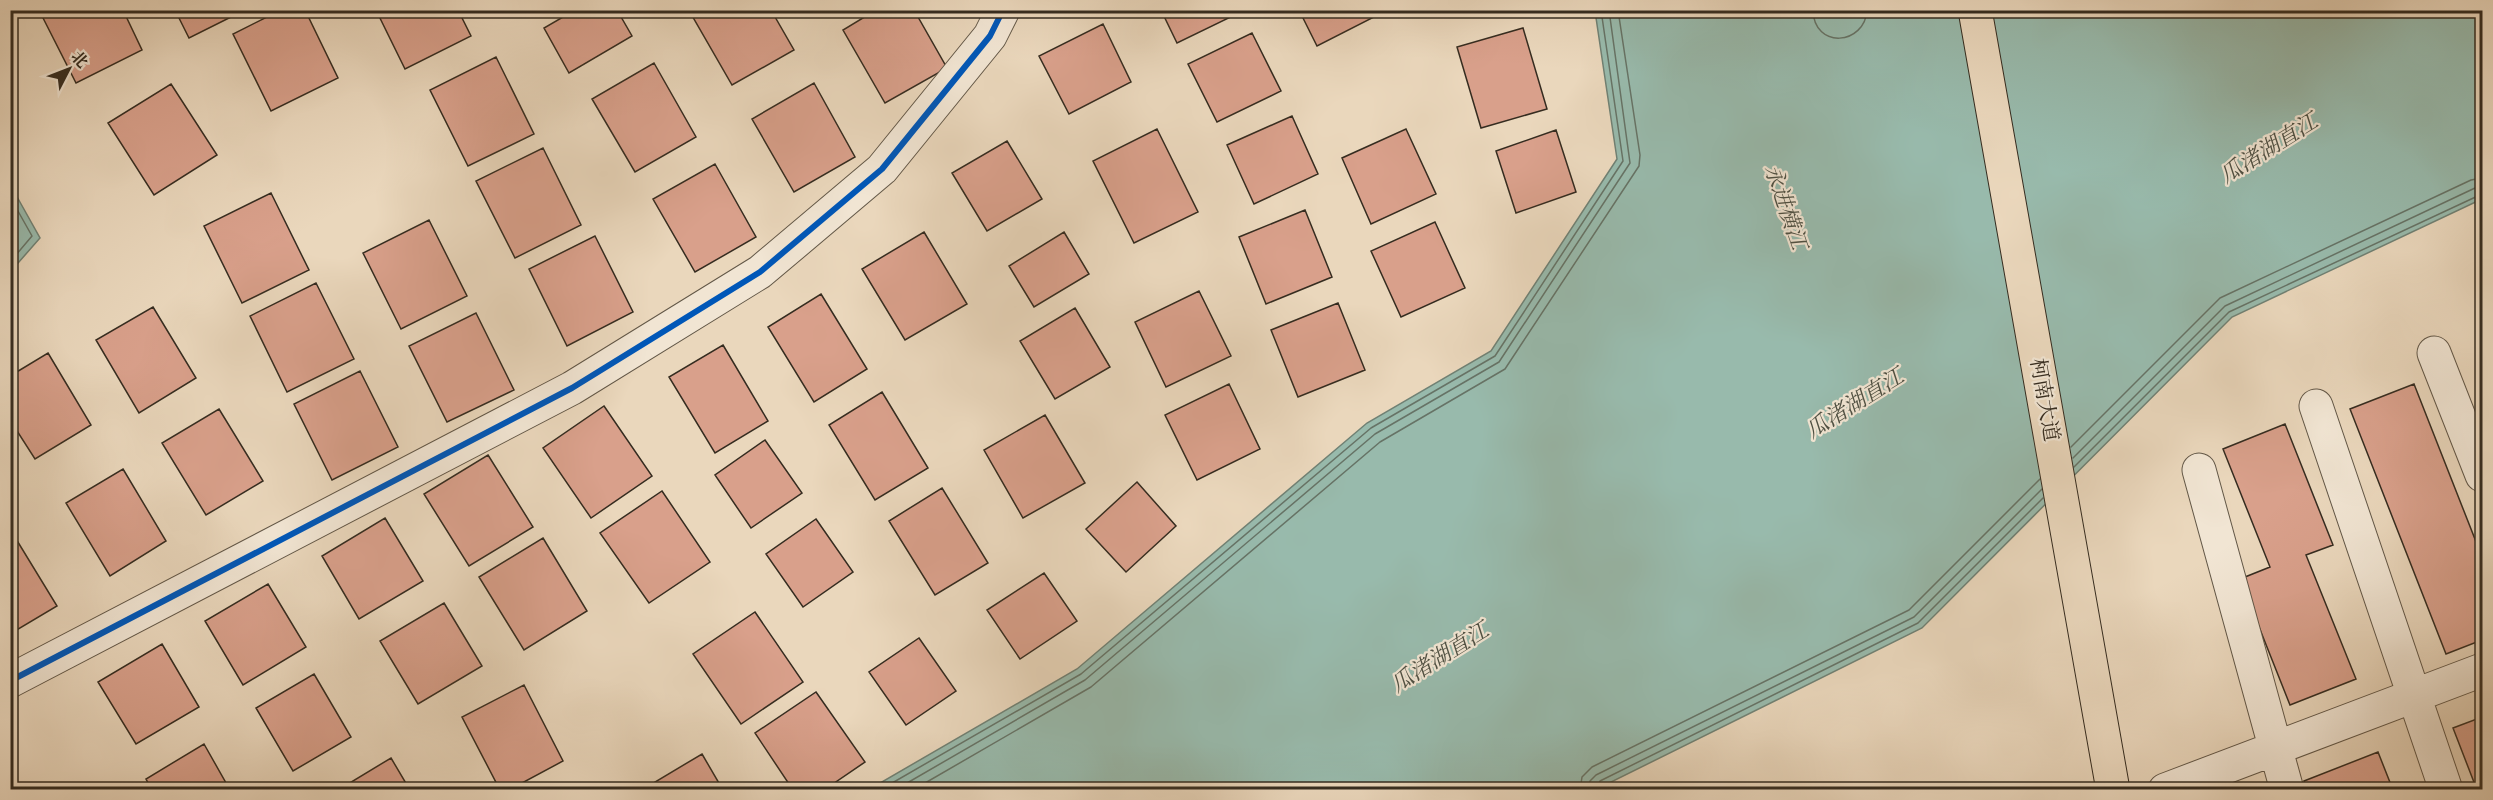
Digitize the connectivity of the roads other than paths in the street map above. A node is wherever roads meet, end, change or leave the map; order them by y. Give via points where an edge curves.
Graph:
1 (1003, 10) edge
2 (1975, 10) edge
3 (2434, 353) dead end
4 (2316, 406) dead end
5 (2199, 470) dead end
6 (2482, 476) edge
7 (2482, 670) edge
8 (10, 681) edge
9 (2412, 696) junction
10 (2274, 748) junction
11 (2113, 789) edge
12 (2165, 789) edge
13 (2287, 789) edge
14 (2446, 789) edge

1 - 8 street via 990,36 882,169 760,272 572,388
2 - 11 main road, 柯南大道
3 - 6 street
4 - 9 street
5 - 10 street
7 - 9 street
9 - 10 street
9 - 14 street
10 - 12 street
10 - 13 street

